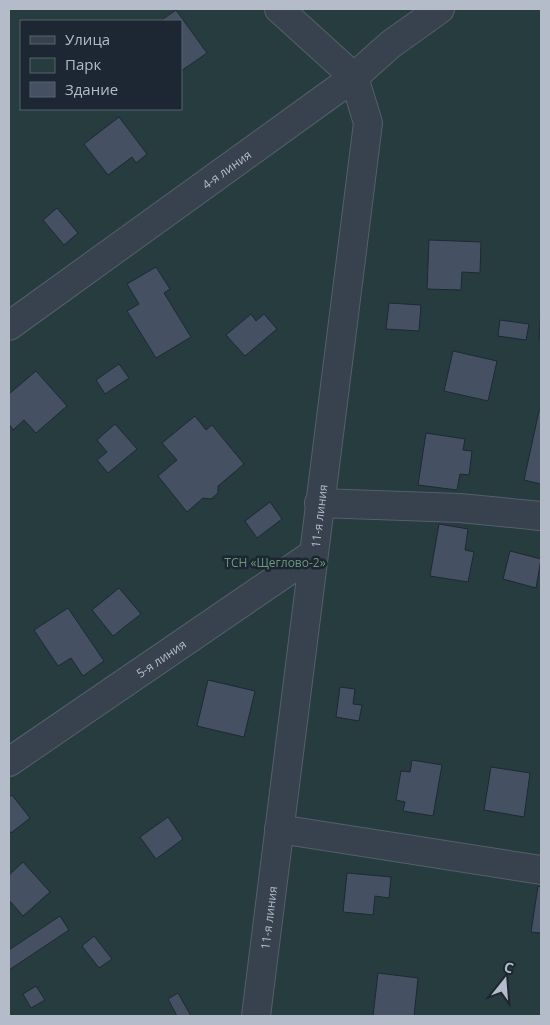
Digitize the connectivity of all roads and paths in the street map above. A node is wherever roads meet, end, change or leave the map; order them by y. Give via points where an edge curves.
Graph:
1 (279, 9) edge
2 (440, 9) edge
3 (354, 77) junction
4 (9, 326) edge
5 (320, 503) junction
6 (541, 516) edge
7 (313, 554) junction
8 (9, 762) edge
9 (279, 829) junction
10 (541, 870) edge
11 (256, 1016) edge

1 - 3 street
2 - 3 street, 4-я линия via 391,44
3 - 4 street, 4-я линия
3 - 5 street, 11-я линия via 368,123
5 - 6 street via 460,508
5 - 7 street, 11-я линия
7 - 8 street, 5-я линия
7 - 9 street, 11-я линия
9 - 10 street
9 - 11 street, 11-я линия

